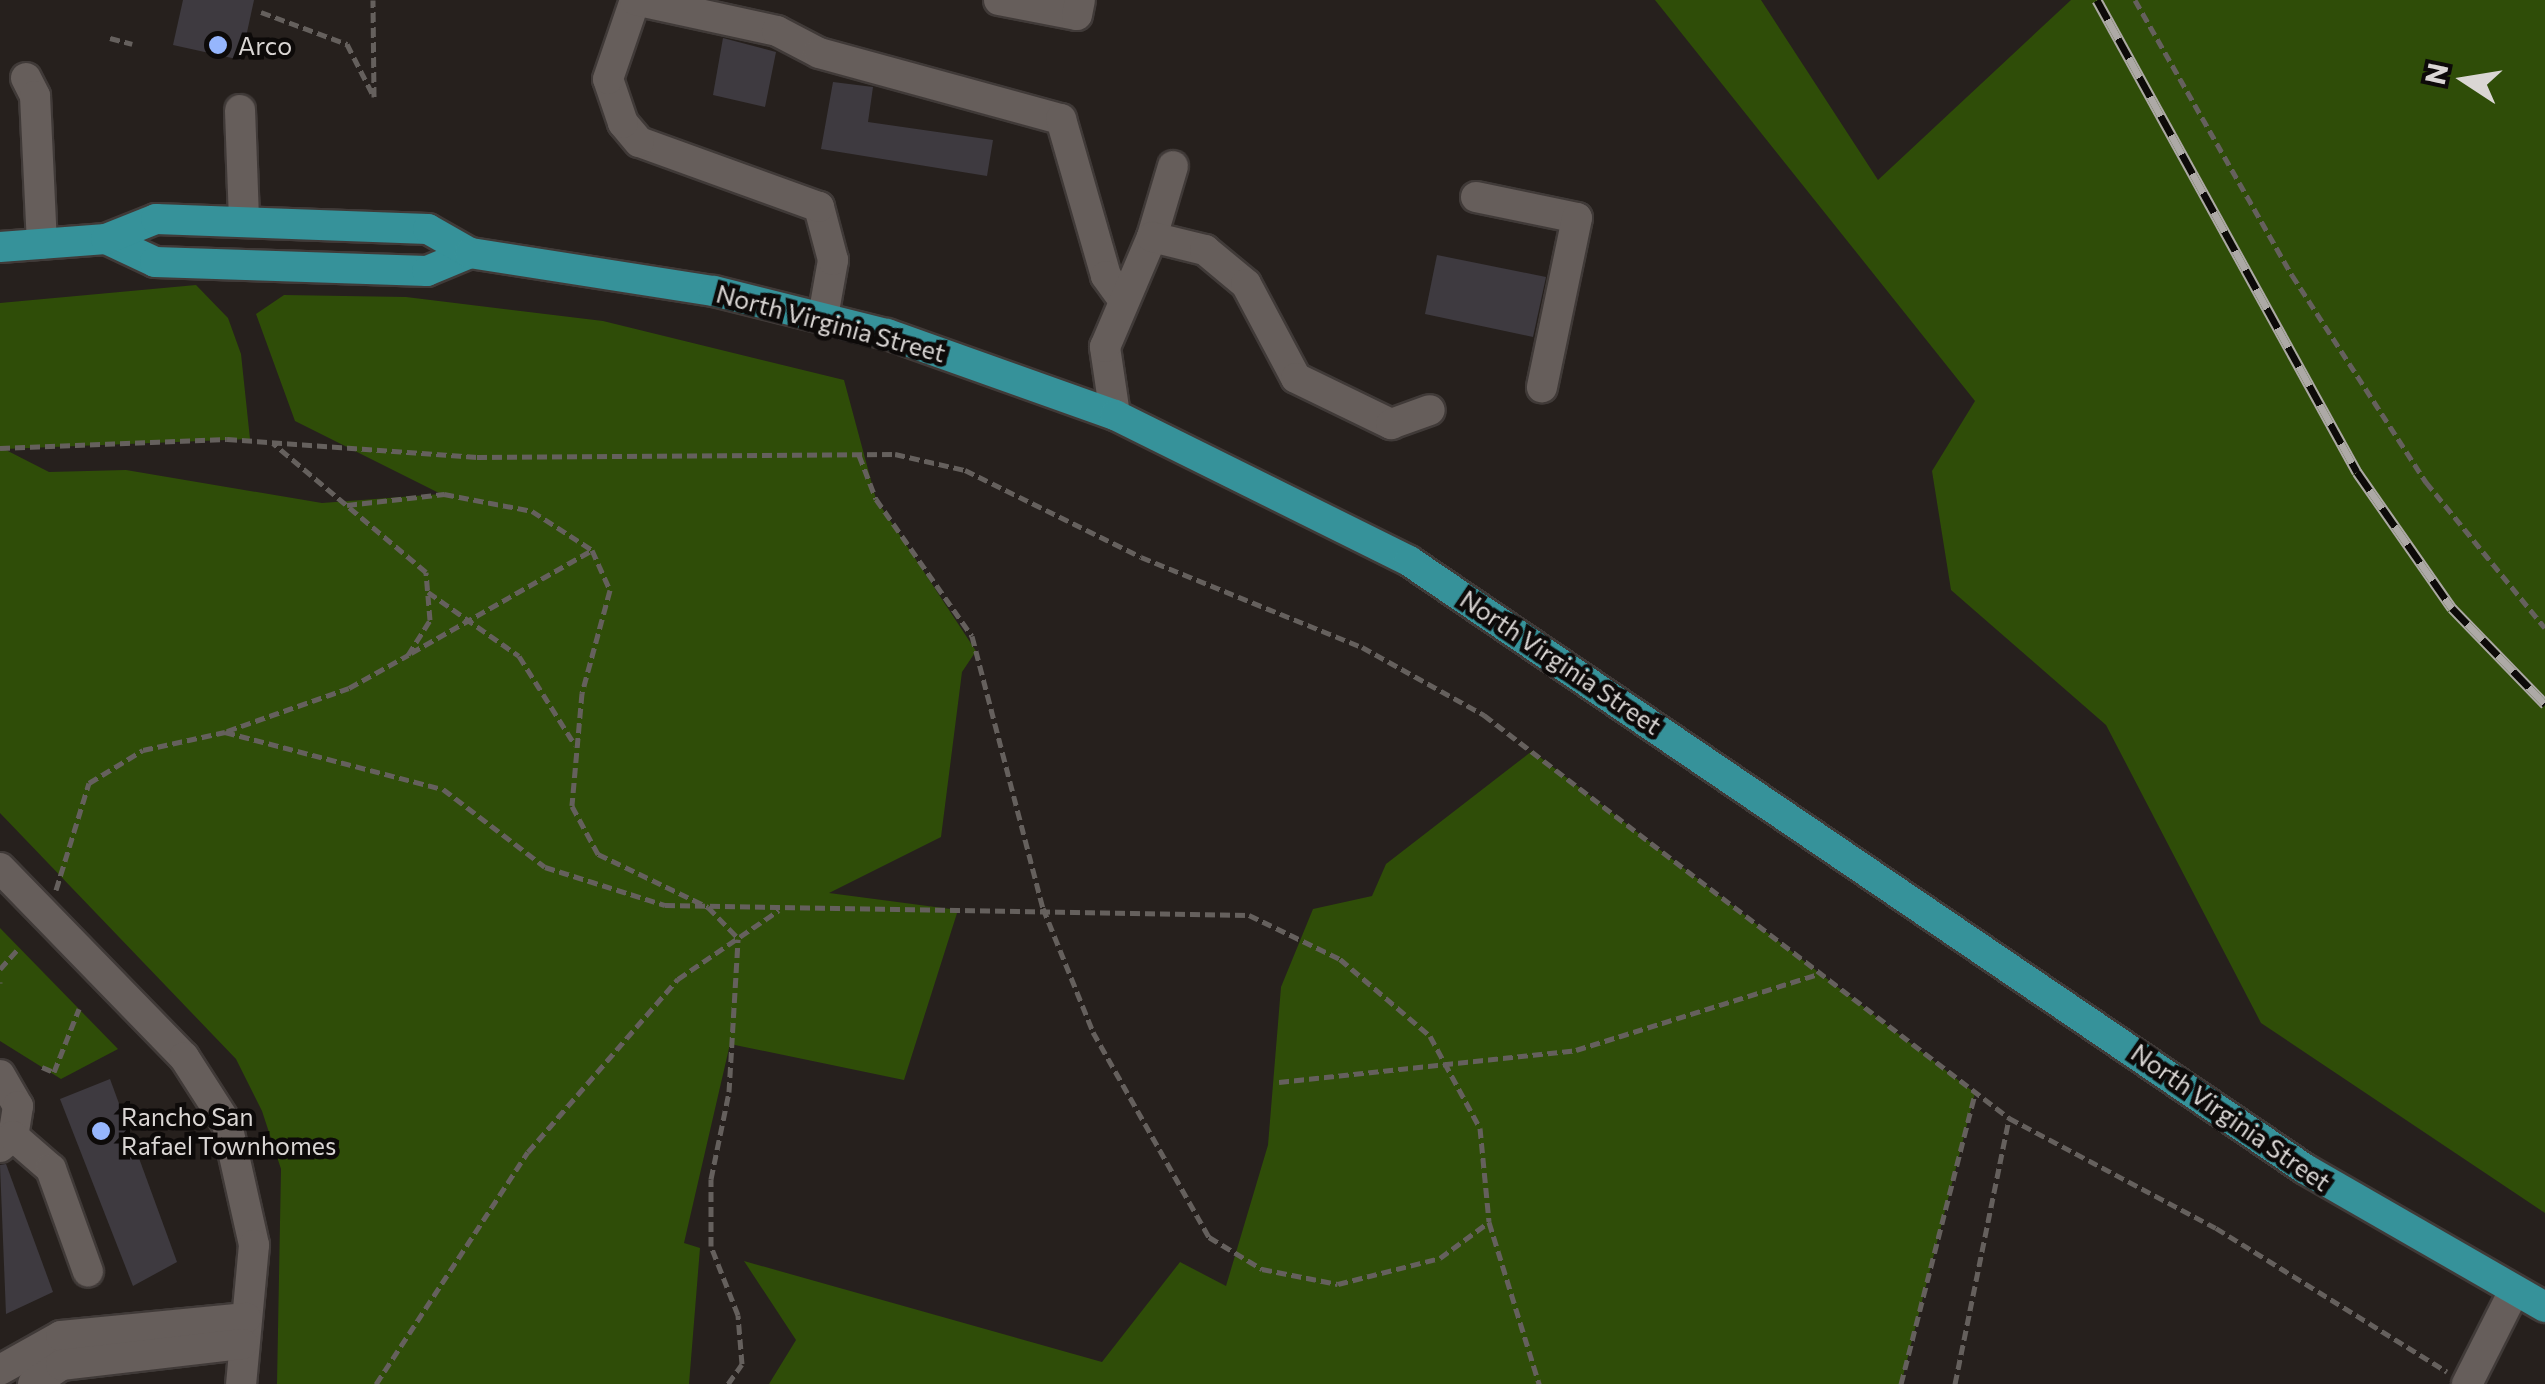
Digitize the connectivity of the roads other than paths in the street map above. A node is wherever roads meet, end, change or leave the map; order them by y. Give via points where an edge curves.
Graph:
1 (999, 0) edge
2 (1080, 0) edge
3 (26, 78) dead end
4 (240, 110) dead end
5 (1173, 166) dead end
6 (1476, 198) dead end
7 (244, 218) junction
8 (1152, 237) junction
9 (106, 239) junction
10 (42, 244) junction
11 (3, 245) edge
12 (470, 253) junction
13 (1120, 295) junction
14 (823, 317) junction
15 (1542, 387) dead end
16 (1430, 410) dead end
17 (1115, 415) junction
18 (0, 868) edge
19 (0, 1075) edge
20 (10, 1130) edge
21 (88, 1272) dead end
22 (2514, 1291) junction
23 (2545, 1307) edge
24 (245, 1331) junction
25 (0, 1372) edge
26 (8, 1384) edge
27 (34, 1384) edge
28 (241, 1384) edge
29 (2467, 1384) edge

1 - 2 street via 1077,14
3 - 10 street via 35,96
4 - 7 street
5 - 8 street
6 - 15 street via 1577,218
7 - 9 main road, North Virginia Street via 156,219
7 - 12 main road, North Virginia Street via 428,229
8 - 13 street
8 - 16 street via 1205,250 1246,284 1296,378 1391,424
9 - 10 main road, North Virginia Street
9 - 12 main road, North Virginia Street via 156,262 427,271
10 - 11 main road, North Virginia Street
12 - 14 main road, North Virginia Street
13 - 14 street via 1106,276 1061,120 819,54 777,31 635,0 608,79 623,123 639,142 819,207 833,260
13 - 17 street via 1105,346
14 - 17 main road, North Virginia Street
17 - 22 main road, North Virginia Street via 1409,561 2305,1169
18 - 24 street via 184,1057 227,1124 251,1202
19 - 20 street
20 - 21 street via 51,1168
22 - 23 main road, North Virginia Street
22 - 29 street
24 - 25 street via 61,1336
24 - 27 street via 60,1366
24 - 28 street
25 - 26 street

